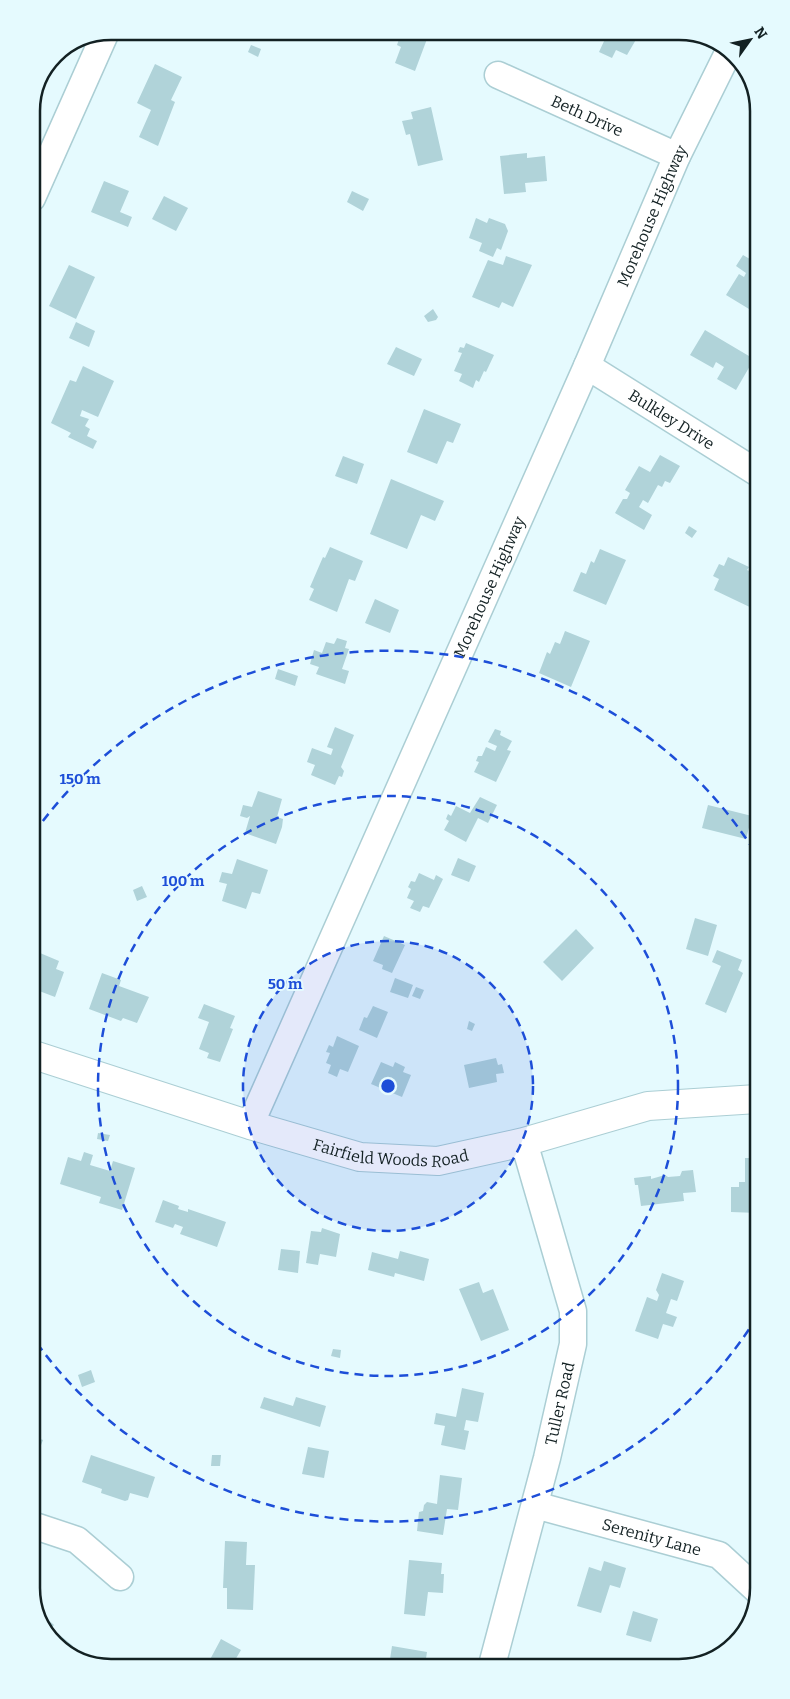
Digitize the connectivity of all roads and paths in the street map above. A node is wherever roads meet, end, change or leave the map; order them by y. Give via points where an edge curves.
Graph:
1 (101, 41) edge
2 (725, 60) edge
3 (498, 75) dead end
4 (677, 156) junction
5 (40, 180) edge
6 (587, 366) junction
7 (750, 468) edge
8 (40, 1056) edge
9 (750, 1099) edge
10 (250, 1125) junction
11 (524, 1142) junction
12 (534, 1505) junction
13 (40, 1528) edge
14 (120, 1577) dead end
15 (750, 1583) edge
16 (494, 1659) edge

1 - 5 street
2 - 4 street, Morehouse Highway
3 - 4 street, Beth Drive
4 - 6 street, Morehouse Highway
6 - 7 street, Bulkley Drive
6 - 10 street, Morehouse Highway
8 - 10 main road, Fairfield Woods Road
9 - 11 main road, Fairfield Woods Road via 648,1106
10 - 11 main road, Fairfield Woods Road via 360,1157 438,1161
11 - 12 street, Tuller Road via 573,1312 573,1344 566,1383
12 - 15 street, Serenity Lane via 719,1554
12 - 16 street, Tuller Road
13 - 14 street via 77,1540

